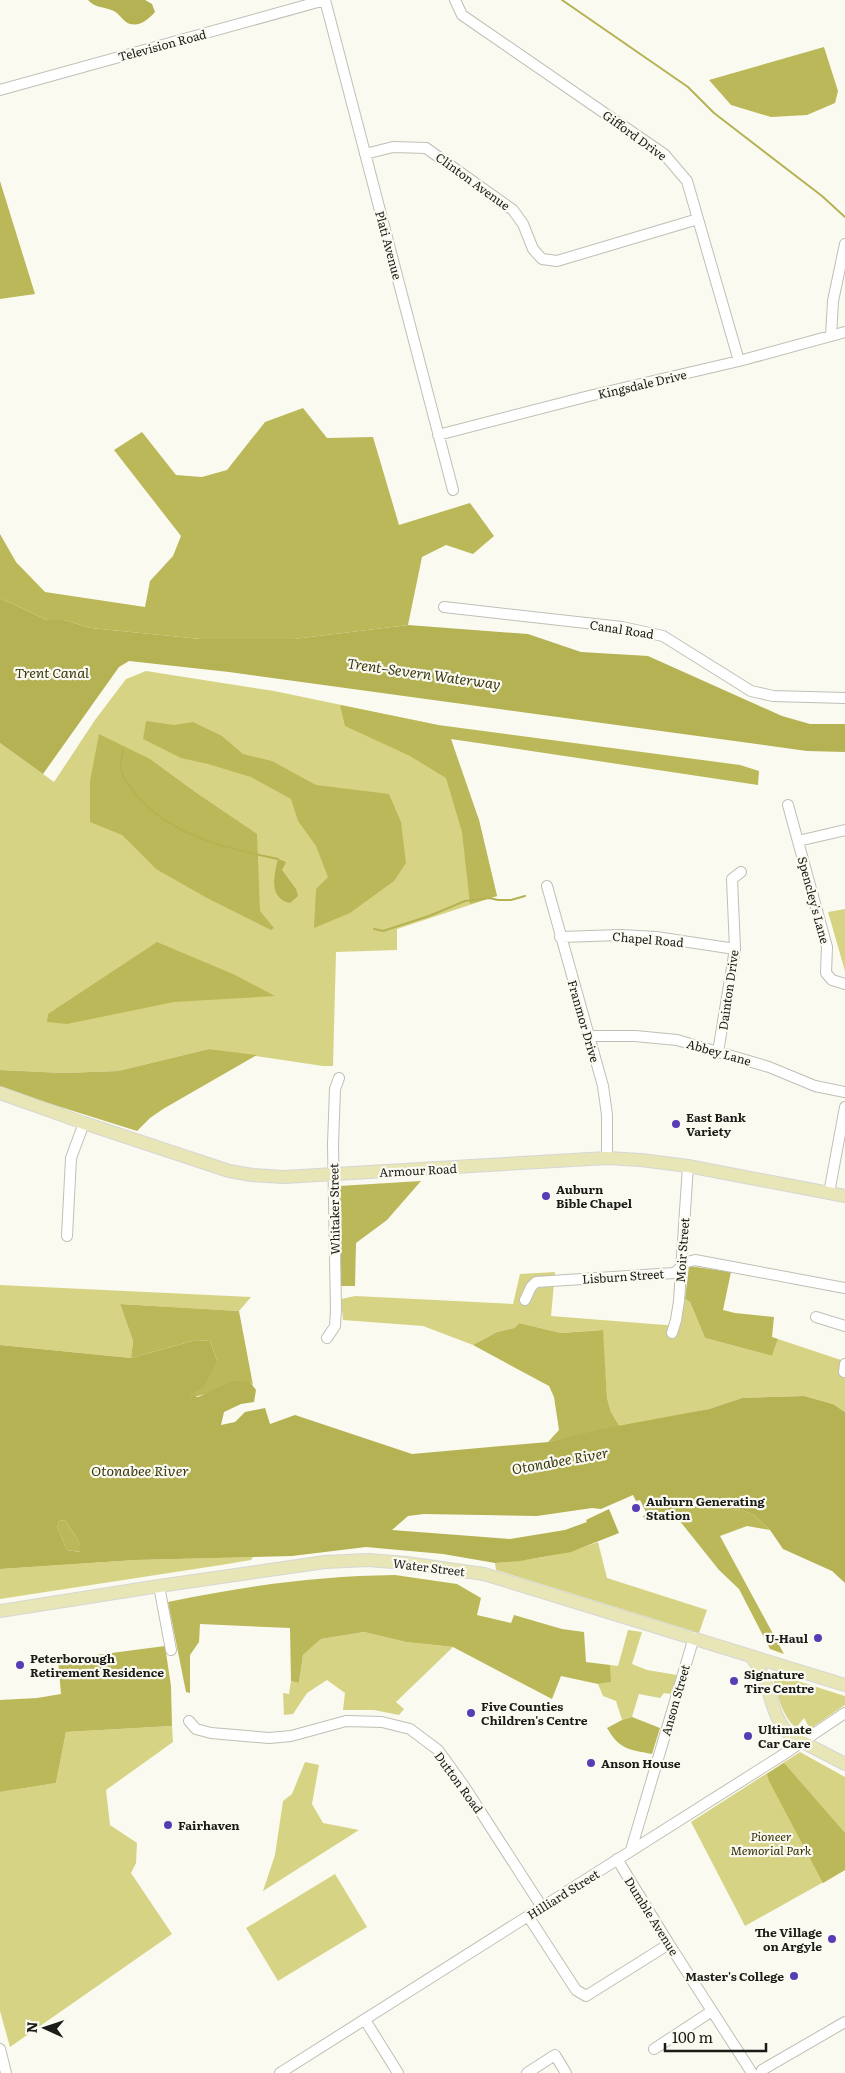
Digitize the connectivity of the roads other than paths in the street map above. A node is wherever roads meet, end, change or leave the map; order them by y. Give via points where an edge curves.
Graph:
1 (325, 0) edge
2 (455, 0) edge
3 (0, 90) edge
4 (365, 154) junction
5 (698, 219) junction
6 (845, 244) edge
7 (845, 332) edge
8 (831, 336) junction
9 (739, 361) junction
10 (438, 435) junction
11 (453, 490) dead end
12 (444, 607) dead end
13 (845, 698) edge
14 (788, 805) dead end
15 (845, 830) edge
16 (798, 841) junction
17 (741, 872) dead end
18 (547, 886) dead end
19 (560, 937) junction
20 (735, 949) junction
21 (845, 984) edge
22 (588, 1036) junction
23 (718, 1052) junction
24 (339, 1078) dead end
25 (845, 1092) edge
26 (0, 1093) edge
27 (845, 1107) edge
28 (84, 1124) junction
29 (606, 1158) junction
30 (688, 1166) junction
31 (334, 1175) junction
32 (829, 1193) junction
33 (845, 1196) edge
34 (67, 1236) dead end
35 (682, 1266) junction
36 (845, 1288) edge
37 (525, 1300) dead end
38 (816, 1317) dead end
39 (845, 1326) edge
40 (672, 1333) dead end
41 (327, 1338) dead end
42 (159, 1586) junction
43 (0, 1612) edge
44 (694, 1637) junction
45 (171, 1650) dead end
46 (751, 1656) junction
47 (780, 1666) junction
48 (763, 1676) junction
49 (845, 1685) edge
50 (845, 1713) edge
51 (189, 1721) dead end
52 (802, 1741) junction
53 (845, 1764) edge
54 (631, 1850) junction
55 (618, 1859) junction
56 (542, 1907) junction
57 (528, 1916) junction
58 (669, 1944) junction
59 (712, 2011) junction
60 (365, 2020) junction
61 (845, 2022) edge
62 (654, 2048) dead end
63 (0, 2049) edge
64 (6, 2073) edge
65 (280, 2073) edge
66 (398, 2073) edge
67 (527, 2073) edge
68 (566, 2073) edge
69 (752, 2073) edge
70 (761, 2073) edge

1 - 3 street, Television Road
1 - 4 street, Plati Avenue
2 - 5 street, Gifford Drive via 462,15 664,154 687,180
4 - 5 street, Clinton Avenue via 393,147 426,148 513,210 523,224 533,249 542,259 557,261
4 - 10 street, Plati Avenue
5 - 9 street, Gifford Drive
6 - 8 street via 832,301
7 - 8 street, Kingsdale Drive
8 - 9 street, Kingsdale Drive
9 - 10 street, Kingsdale Drive
10 - 11 street, Plati Avenue
12 - 13 street, Canal Road via 622,628 662,636 751,691 772,696
14 - 16 street, Spencley's Lane
15 - 16 street
16 - 21 street, Spencley's Lane via 827,947 826,973 832,980
17 - 20 street, Dainton Drive via 732,879
18 - 19 street, Franmor Drive
19 - 20 street, Chapel Road via 621,934
19 - 22 street, Franmor Drive
20 - 23 street, Dainton Drive
22 - 23 street, Abbey Lane via 677,1040
22 - 29 street, Franmor Drive via 603,1086
23 - 25 street, Abbey Lane via 769,1067 815,1086
24 - 31 street, Whitaker Street via 335,1089
26 - 28 main road, Armour Road
27 - 32 street
28 - 31 main road, Armour Road via 229,1171 284,1178
28 - 34 street via 71,1158
29 - 30 main road, Armour Road
29 - 31 main road, Armour Road
30 - 32 main road, Armour Road
30 - 35 street, Moir Street
31 - 41 street, Whitaker Street via 336,1310 335,1326
32 - 33 main road, Armour Road
35 - 36 street, Lisburn Street via 696,1260
35 - 37 street, Lisburn Street via 674,1272 653,1275 536,1282
35 - 40 street, Moir Street
38 - 39 street
42 - 43 main road, Water Street
42 - 44 main road, Water Street via 325,1562 368,1560 406,1563 484,1574
42 - 45 street
44 - 46 main road, Water Street
44 - 54 street, Anson Street
46 - 47 main road, Water Street
46 - 48 main road
47 - 48 main road
47 - 49 main road, Water Street
48 - 52 main road via 781,1726 790,1736
50 - 52 street, Hilliard Street
51 - 56 street, Dutton Road via 196,1729 211,1733 269,1738 291,1736 346,1721 382,1722 410,1729 438,1750
52 - 53 main road
52 - 54 street, Hilliard Street
54 - 55 street, Hilliard Street
55 - 56 street, Hilliard Street
55 - 58 street, Dumble Avenue
56 - 57 street, Hilliard Street
57 - 58 street via 576,1990 586,1996
57 - 60 street, Hilliard Street
58 - 59 street, Dumble Avenue
59 - 62 street
59 - 69 street, Dumble Avenue
60 - 65 street, Hilliard Street
60 - 66 street
61 - 70 street
63 - 64 street
67 - 68 street via 556,2056

